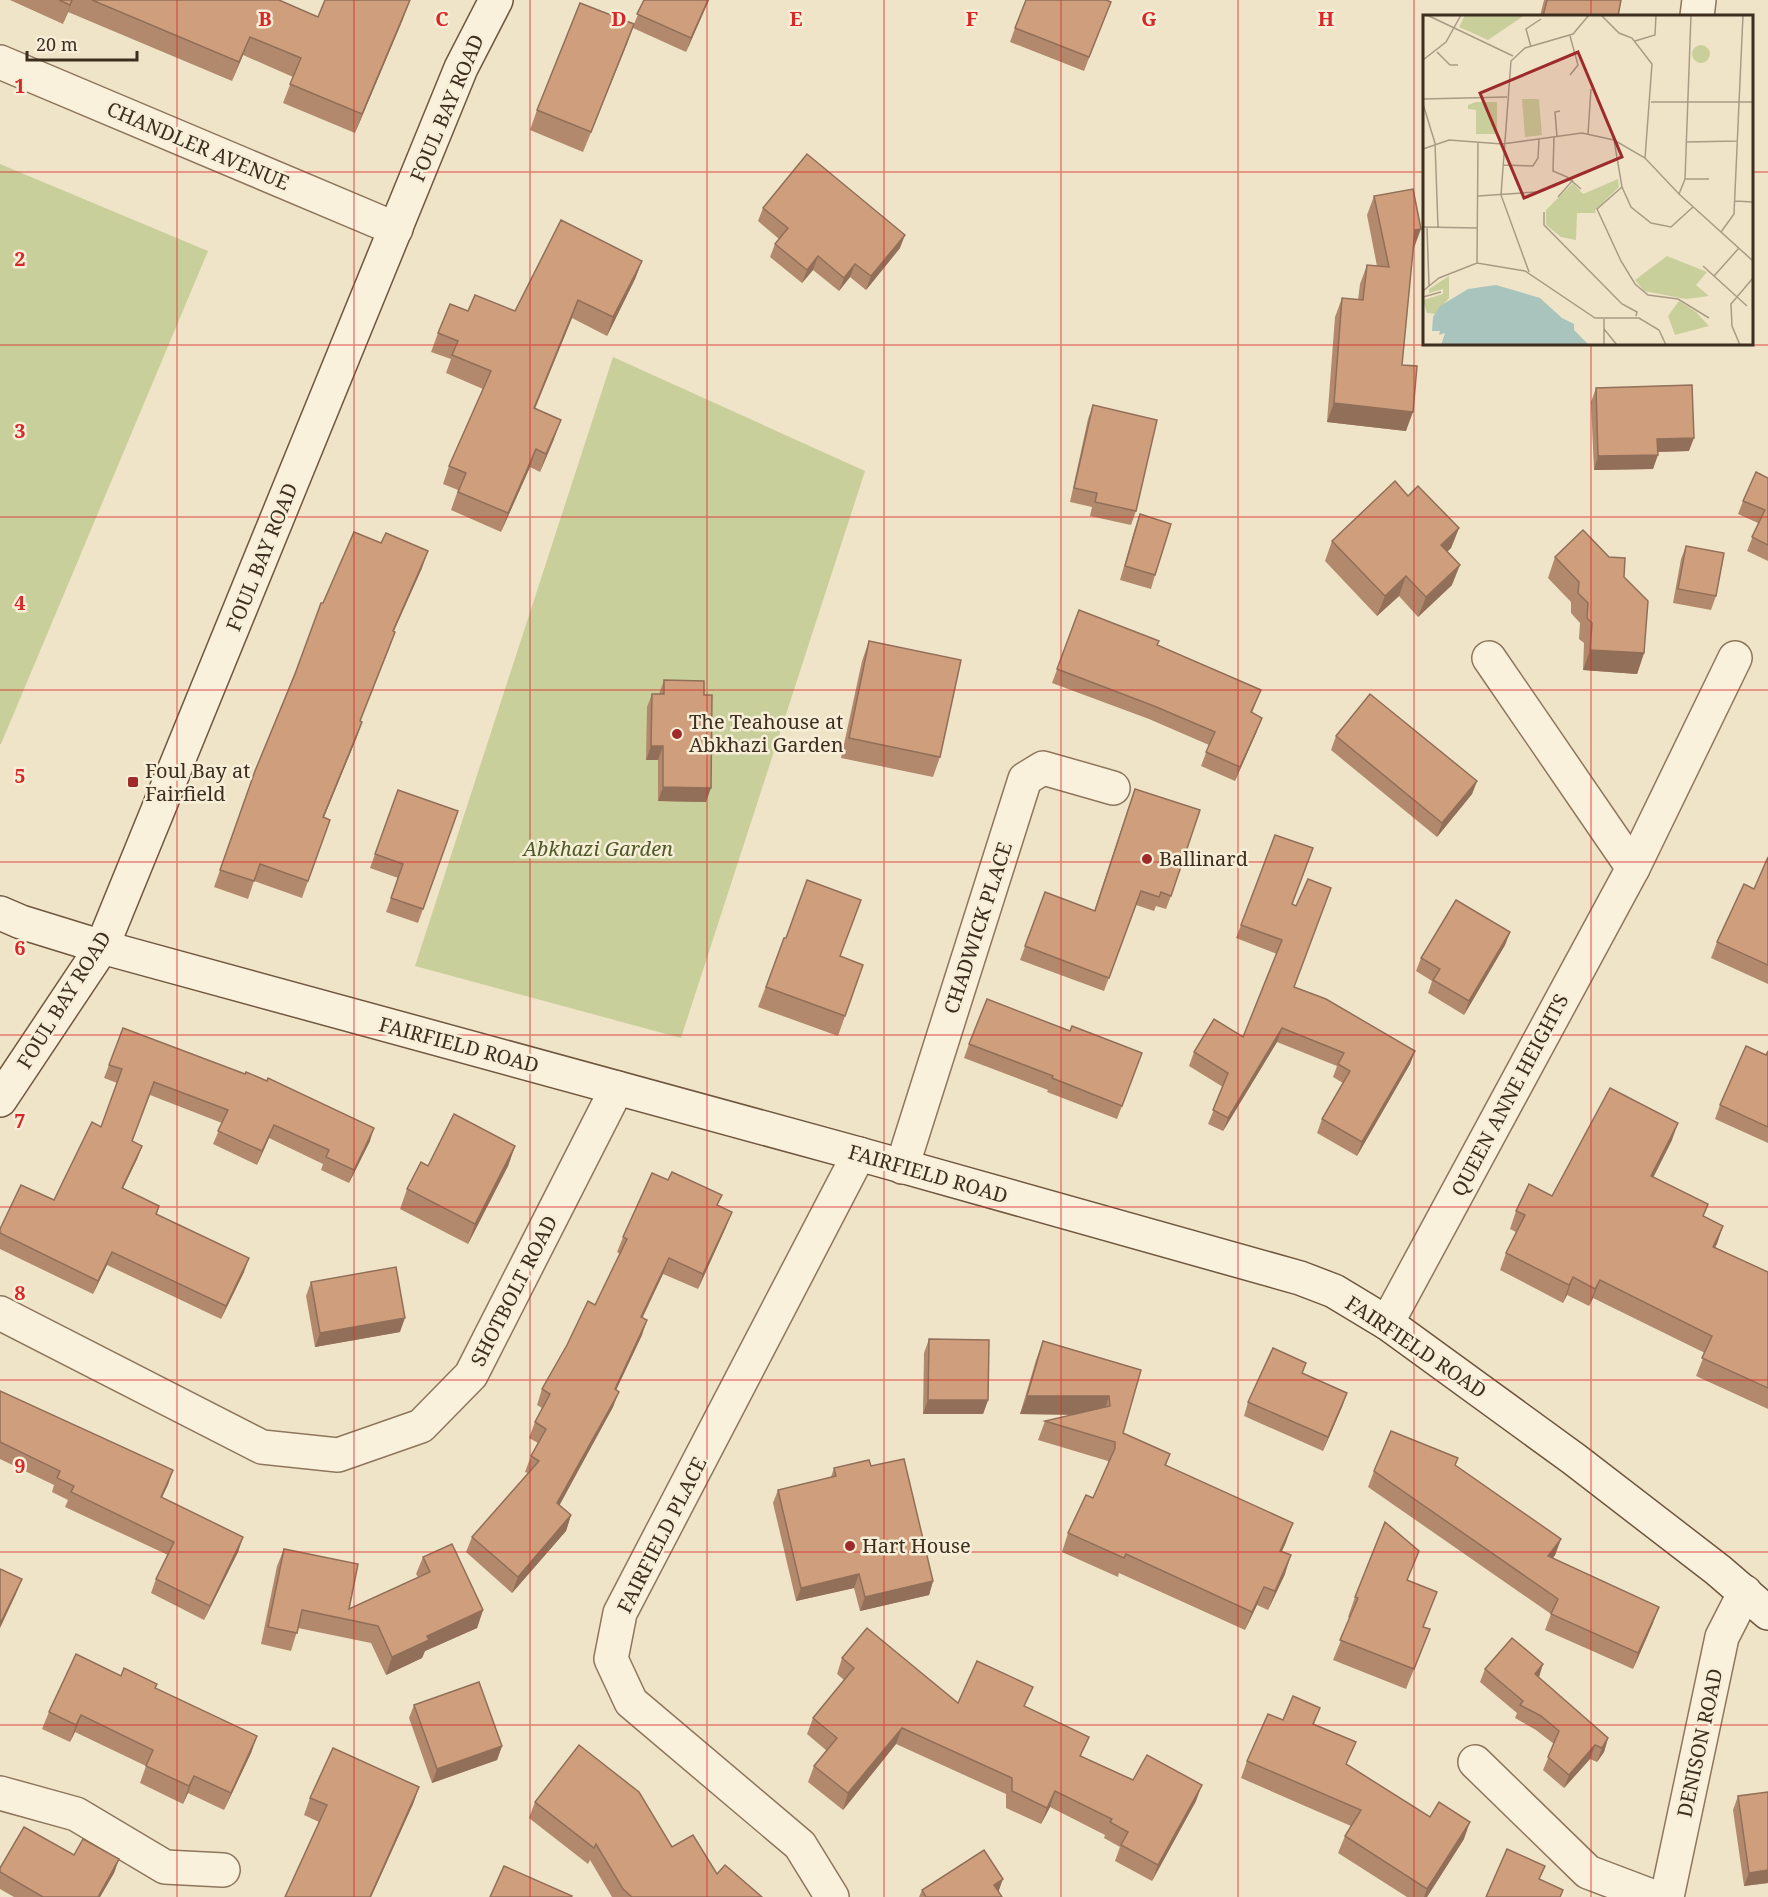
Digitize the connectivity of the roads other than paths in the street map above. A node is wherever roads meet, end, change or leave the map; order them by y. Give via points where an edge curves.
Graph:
1 (496, 0) edge
2 (1699, 0) edge
3 (1696, 15) edge
4 (0, 62) edge
5 (396, 229) junction
6 (1490, 658) dead end
7 (1735, 658) dead end
8 (1113, 788) dead end
9 (1633, 868) junction
10 (0, 914) edge
11 (102, 947) junction
12 (617, 1088) junction
13 (0, 1100) edge
14 (860, 1154) junction
15 (902, 1167) junction
16 (0, 1313) edge
17 (1388, 1323) junction
18 (1756, 1603) edge
19 (1475, 1762) dead end
20 (0, 1793) edge
21 (223, 1870) dead end
22 (832, 1897) edge
23 (1654, 1897) edge
24 (1668, 1897) edge

1 - 5 street, FOUL BAY ROAD via 462,68
2 - 3 street
4 - 5 street, CHANDLER AVENUE
5 - 11 street, FOUL BAY ROAD
6 - 9 street
7 - 9 street, QUEEN ANNE HEIGHTS
8 - 15 street, CHADWICK PLACE via 1043,768 1025,779
9 - 17 street, QUEEN ANNE HEIGHTS
10 - 11 street, FAIRFIELD ROAD
11 - 12 street, FAIRFIELD ROAD
11 - 13 street, FOUL BAY ROAD
12 - 14 street, FAIRFIELD ROAD
12 - 16 street, SHOTBOLT ROAD via 471,1375 421,1426 338,1455 262,1447
14 - 15 street, FAIRFIELD ROAD
14 - 22 street, FAIRFIELD PLACE via 620,1613 611,1659 631,1702 800,1845
15 - 17 street, FAIRFIELD ROAD via 1300,1278 1334,1292
17 - 18 street, FAIRFIELD ROAD via 1574,1459
18 - 24 street, DENISON ROAD via 1722,1637
19 - 23 street via 1588,1872
20 - 21 street via 76,1814 165,1867

